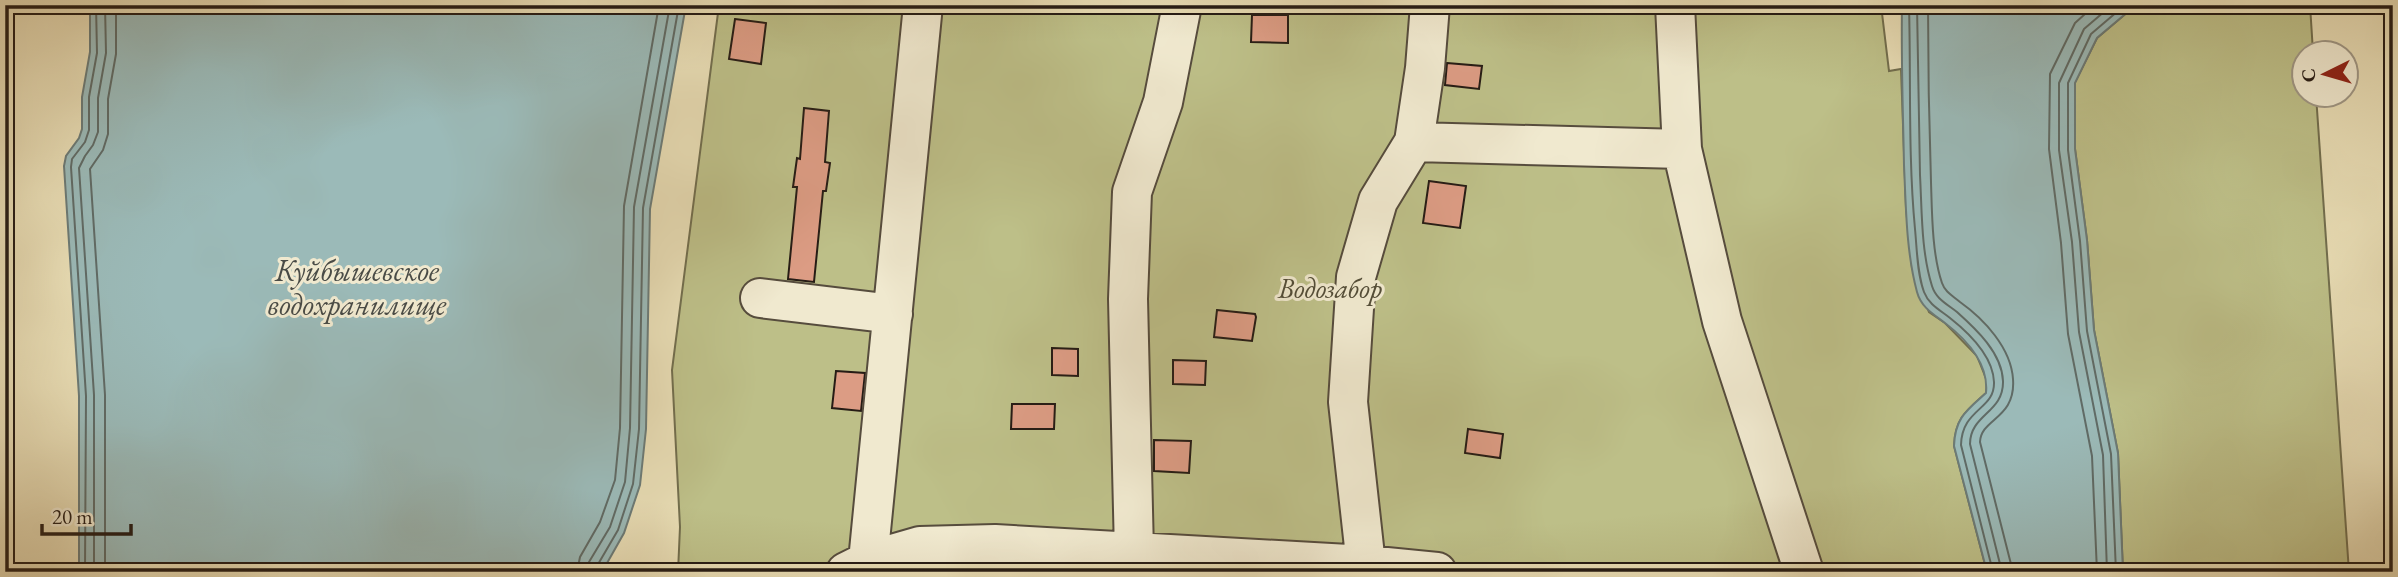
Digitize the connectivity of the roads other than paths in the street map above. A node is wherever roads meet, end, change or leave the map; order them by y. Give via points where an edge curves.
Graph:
1 (923, 5) edge
2 (1182, 5) edge
3 (1430, 5) edge
4 (1675, 5) edge
5 (1414, 142) junction
6 (1682, 149) junction
7 (760, 298) dead end
8 (893, 314) junction
9 (1134, 552) junction
10 (1366, 565) junction
11 (857, 566) edge
12 (1437, 572) edge
13 (1804, 572) edge

1 - 8 lane
2 - 9 lane via 1163,102 1132,192 1128,299
3 - 5 lane
4 - 6 lane
5 - 6 lane
5 - 10 lane via 1378,201 1356,277 1348,402
6 - 13 lane via 1722,321
7 - 8 lane
8 - 11 lane
9 - 10 lane
9 - 11 lane via 995,544 920,547
10 - 12 lane

